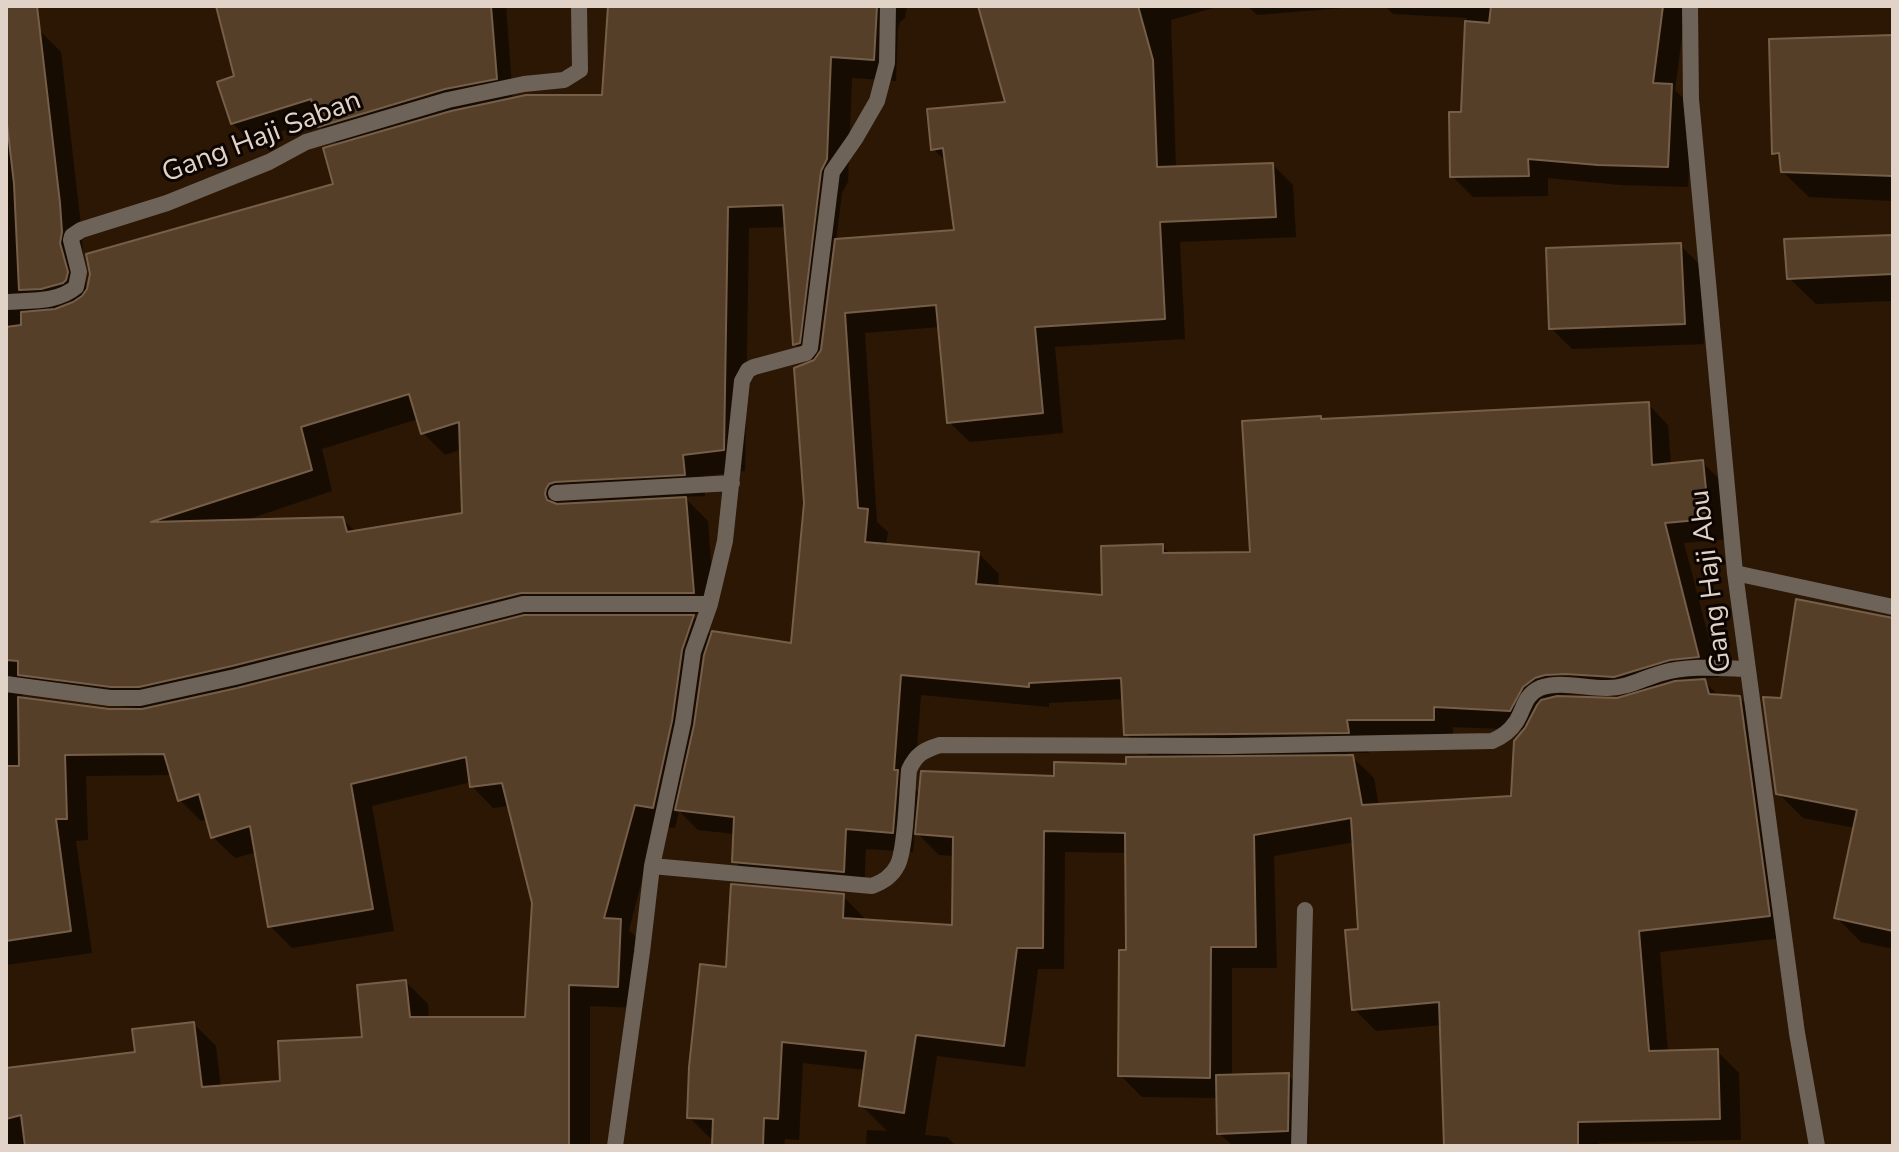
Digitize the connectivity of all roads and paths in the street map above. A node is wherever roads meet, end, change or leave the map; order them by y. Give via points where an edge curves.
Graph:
1 (579, 6) edge
2 (888, 6) edge
3 (1690, 6) edge
4 (6, 302) edge
5 (732, 483) junction
6 (556, 493) dead end
7 (1735, 573) junction
8 (710, 604) junction
9 (1893, 607) edge
10 (1748, 669) junction
11 (6, 684) edge
12 (652, 866) junction
13 (1305, 910) dead end
14 (615, 1146) edge
15 (1299, 1146) edge
16 (1817, 1146) edge

1 - 4 street, Gang Haji Saban via 580,70 564,80 448,100 306,142 167,203 81,230 71,240 79,272 76,287 54,299
2 - 5 street via 887,63 877,101 832,172 810,348 748,370 742,381
3 - 7 street, Gang Haji Abu via 1691,99
5 - 6 street
5 - 8 street
7 - 9 street
7 - 10 street, Gang Haji Abu
8 - 11 street via 523,604 140,698
8 - 12 street via 693,652
10 - 12 street via 1696,667 1608,688 1542,687 1530,695 1508,732 1492,741 940,745 920,753 909,770 901,857 891,875 877,884
10 - 16 street, Gang Haji Abu
12 - 14 street
13 - 15 street

